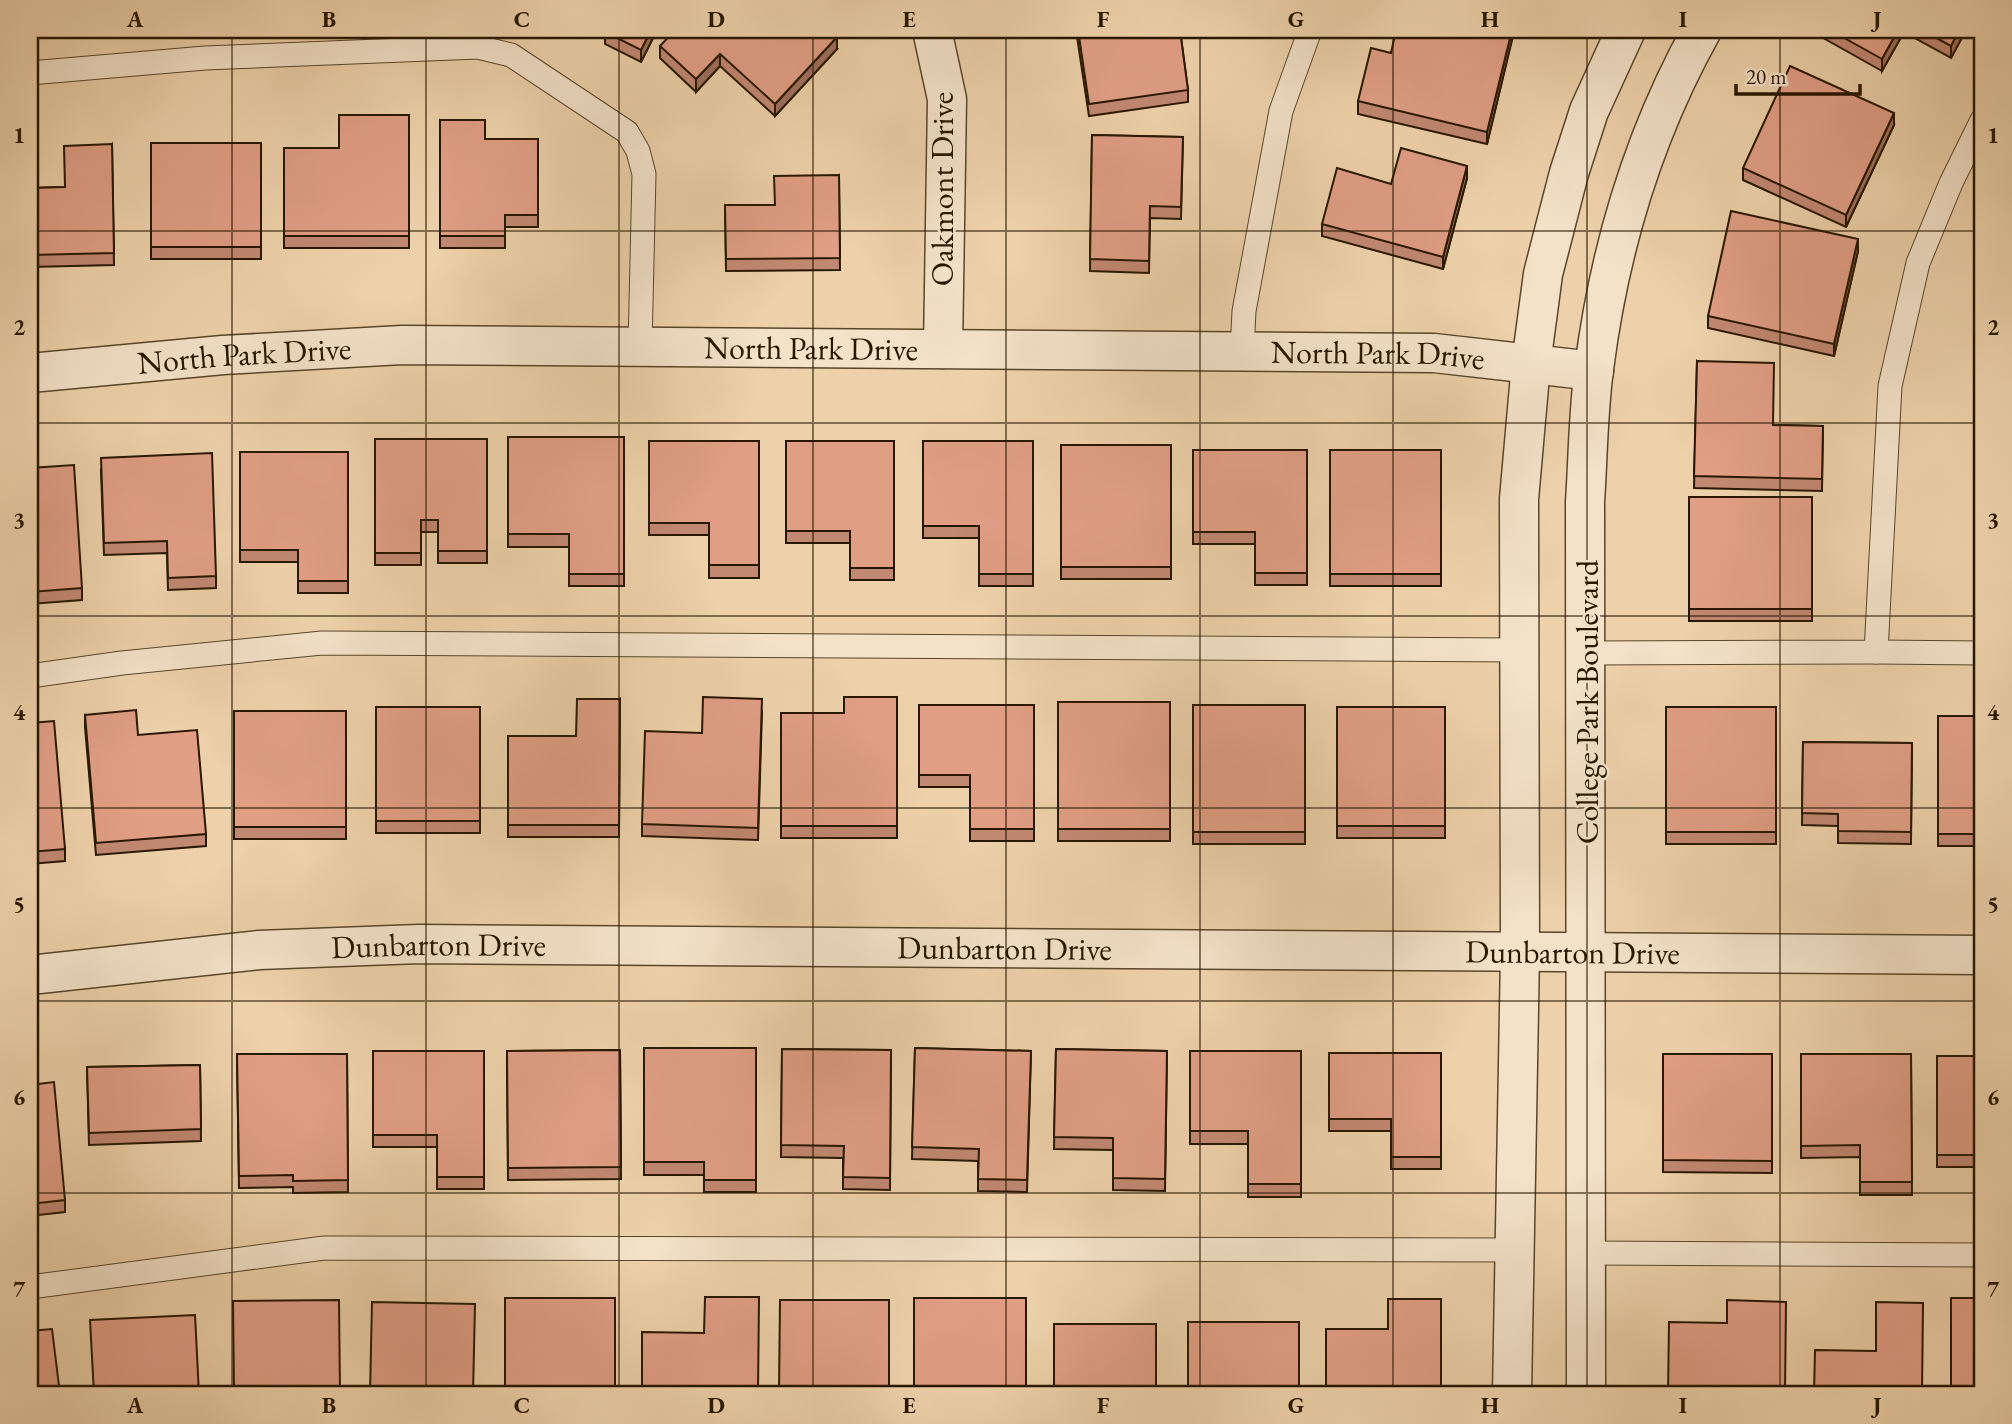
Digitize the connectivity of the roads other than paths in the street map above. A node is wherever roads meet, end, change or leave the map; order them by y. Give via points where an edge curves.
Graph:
1 (932, 30) edge
2 (1310, 30) edge
3 (1626, 30) edge
4 (1702, 30) edge
5 (30, 73) edge
6 (1982, 120) edge
7 (640, 347) junction
8 (943, 349) junction
9 (1242, 351) junction
10 (1531, 364) junction
11 (1594, 371) junction
12 (30, 373) edge
13 (1518, 650) junction
14 (1876, 652) junction
15 (1587, 653) junction
16 (1982, 653) edge
17 (30, 676) edge
18 (1520, 954) junction
19 (1588, 955) junction
20 (1982, 955) edge
21 (30, 975) edge
22 (1515, 1250) junction
23 (1587, 1253) junction
24 (1982, 1255) edge
25 (30, 1287) edge
26 (1512, 1394) edge
27 (1586, 1394) edge

1 - 8 street, Oakmont Drive via 947,99
2 - 9 lane via 1281,111 1244,311
3 - 10 street via 1589,111 1569,173 1543,274
4 - 11 street, College Park Boulevard via 1684,62 1630,197 1608,283
5 - 7 lane via 205,58 478,47 511,55 627,131 638,152 644,174
6 - 14 lane via 1918,263 1890,386
7 - 8 street, North Park Drive
7 - 12 street, North Park Drive via 402,345
8 - 9 street, North Park Drive
9 - 10 street, North Park Drive via 1434,353
10 - 11 street, North Park Drive
10 - 13 street via 1519,499
11 - 15 street, College Park Boulevard via 1586,502
13 - 17 lane via 322,643
13 - 18 street
14 - 15 lane
14 - 16 lane
15 - 19 street, College Park Boulevard
18 - 19 street, Dunbarton Drive
18 - 21 street, Dunbarton Drive via 419,944 259,950
18 - 22 street
19 - 20 street, Dunbarton Drive
19 - 23 street, College Park Boulevard
22 - 25 lane via 324,1248
22 - 26 street
23 - 24 lane
23 - 27 street, College Park Boulevard

